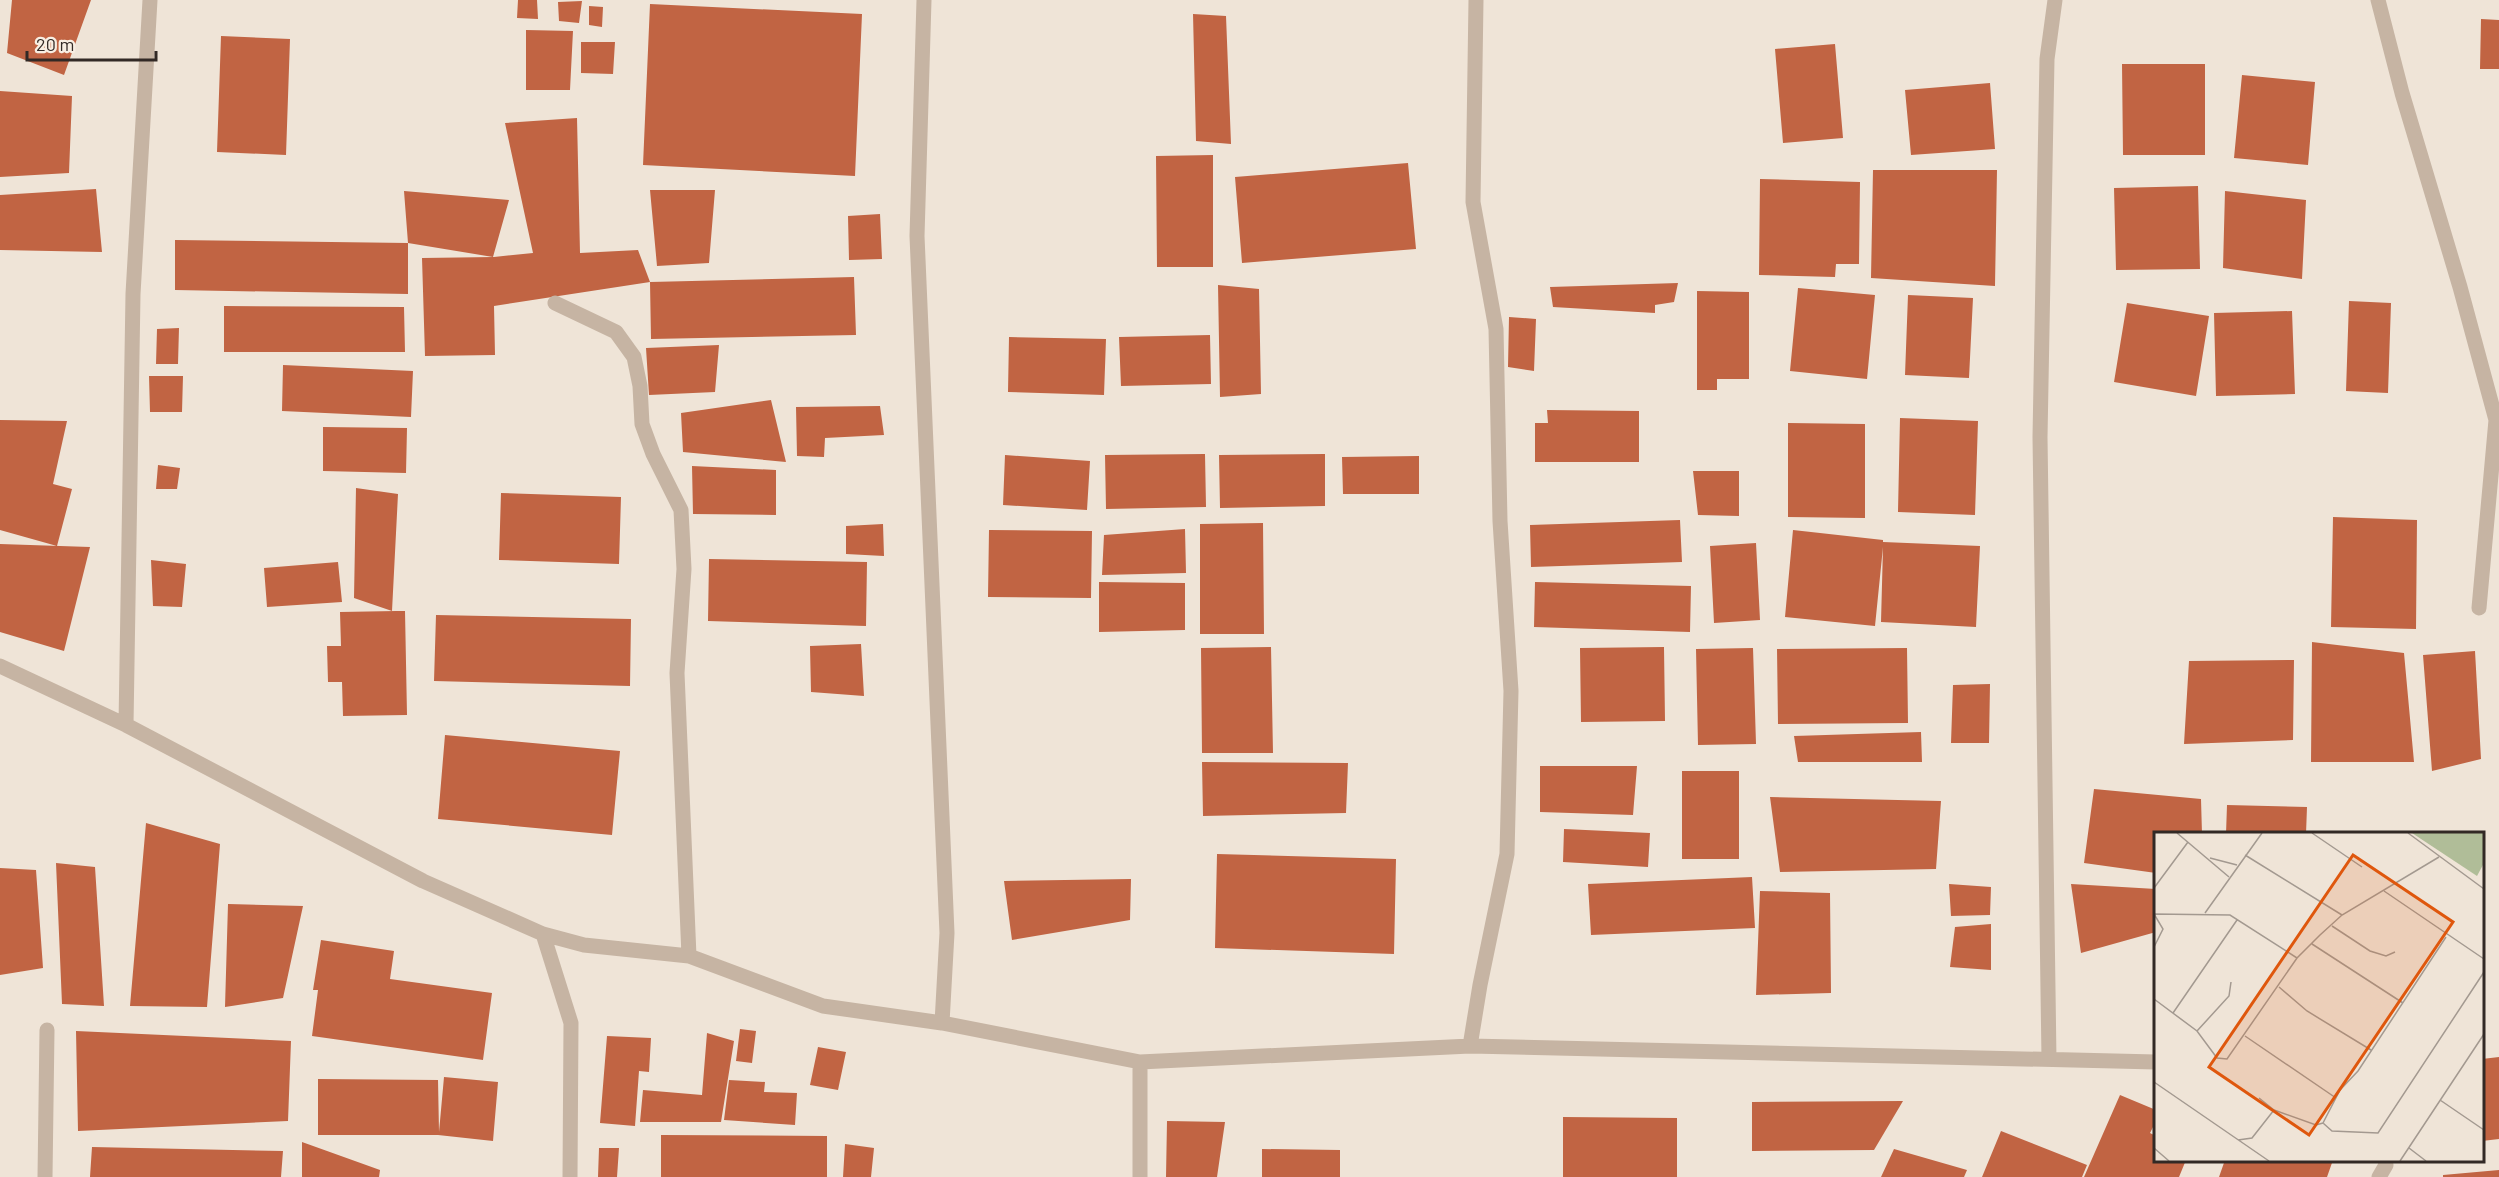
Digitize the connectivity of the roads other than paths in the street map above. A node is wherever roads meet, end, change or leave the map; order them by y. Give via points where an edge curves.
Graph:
1 (150, 0) edge
2 (924, 0) edge
3 (1476, 0) edge
4 (2055, 0) edge
5 (2378, 0) edge
6 (555, 303) dead end
7 (2497, 421) edge
8 (2479, 608) dead end
9 (0, 666) edge
10 (126, 725) junction
11 (543, 934) junction
12 (689, 956) junction
13 (942, 1023) junction
14 (47, 1030) dead end
15 (1470, 1046) junction
16 (2049, 1059) junction
17 (1140, 1062) junction
18 (2154, 1062) edge
19 (2385, 1162) edge
20 (45, 1177) edge
21 (570, 1177) edge
22 (1140, 1177) edge
23 (2379, 1177) edge

1 - 10 street via 134,294
2 - 13 street via 917,236 947,933
3 - 15 street via 1473,202 1496,329 1500,521 1511,691 1507,854
4 - 16 street via 2047,59 2040,437
5 - 7 street
6 - 12 street via 616,332 634,357 642,424 681,510 684,569 677,673
7 - 8 street
9 - 10 street
10 - 11 street via 423,881
11 - 12 street via 585,945
11 - 21 street via 571,1023
12 - 13 street via 823,1006
13 - 17 street
14 - 20 street
15 - 16 street
15 - 17 street
16 - 18 street
17 - 22 street
19 - 23 street

